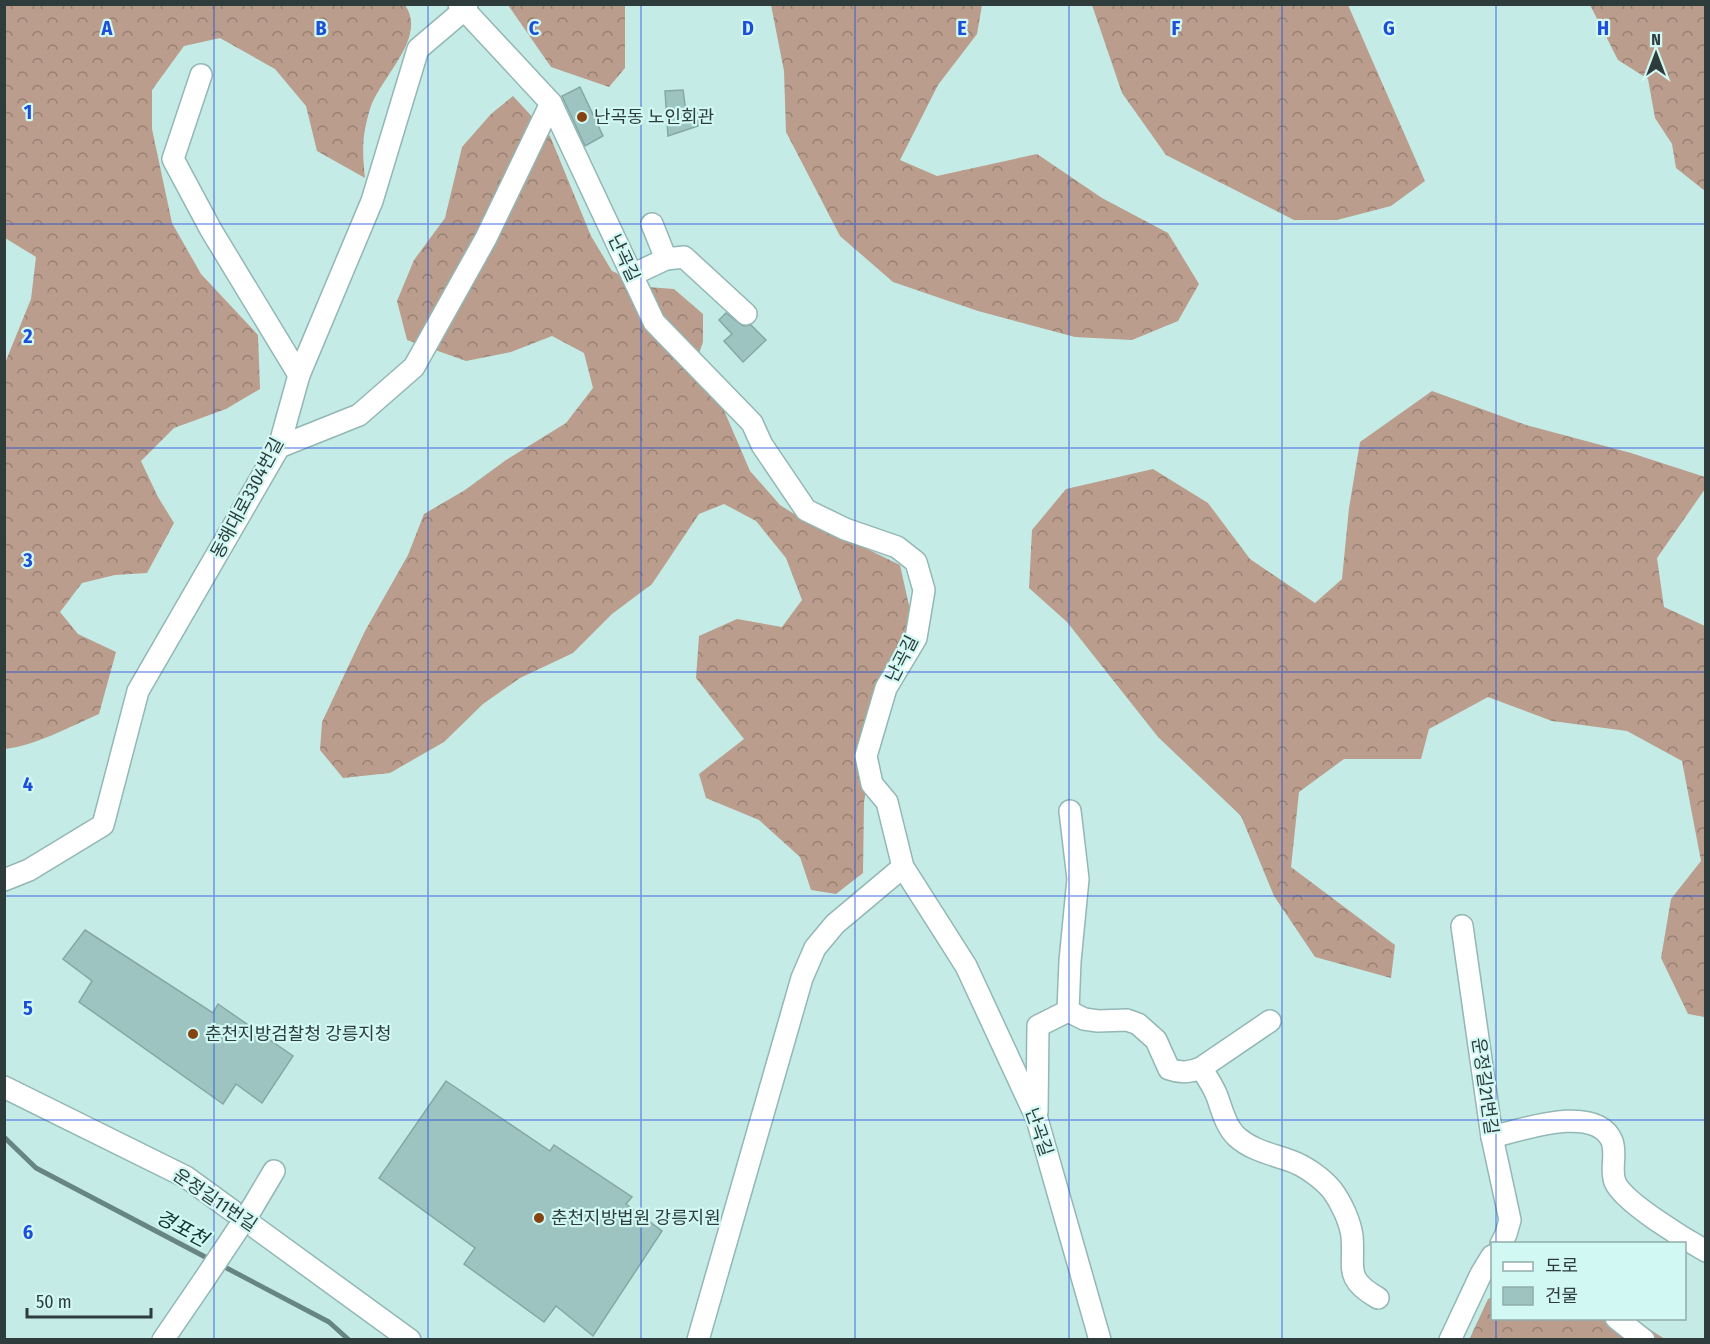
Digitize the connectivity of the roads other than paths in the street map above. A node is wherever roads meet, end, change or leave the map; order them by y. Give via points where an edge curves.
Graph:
1 (463, 6) edge
2 (201, 75) dead end
3 (551, 103) junction
4 (652, 224) dead end
5 (666, 259) junction
6 (632, 275) junction
7 (746, 314) dead end
8 (299, 375) junction
9 (279, 447) junction
10 (1070, 811) dead end
11 (903, 867) junction
12 (4, 880) edge
13 (1462, 926) dead end
14 (1068, 1011) junction
15 (1270, 1021) dead end
16 (1201, 1068) junction
17 (4, 1087) edge
18 (1037, 1119) junction
19 (1492, 1137) junction
20 (274, 1171) dead end
21 (1509, 1240) edge
22 (1706, 1251) edge
23 (1491, 1258) edge
24 (1378, 1298) dead end
25 (1619, 1320) edge
26 (163, 1340) edge
27 (411, 1340) edge
28 (698, 1340) edge
29 (1100, 1340) edge
30 (1450, 1340) edge
31 (1644, 1340) edge

1 - 3 street, 난곡길
1 - 8 street, 동해대로3304번길 via 418,49 372,201
2 - 8 street via 173,159
3 - 6 street, 난곡길
3 - 9 street via 486,238 414,367 359,415
4 - 5 street
5 - 6 street
5 - 7 street via 684,257
6 - 11 street, 난곡길 via 654,322 752,423 762,445 806,510 845,530 897,548 916,562 924,590 916,638 886,688 866,756 872,784 887,802
8 - 9 street, 동해대로3304번길
9 - 12 street, 동해대로3304번길 via 138,691 103,825 29,870
10 - 14 street via 1078,879
11 - 18 street, 난곡길 via 966,966
11 - 28 street via 835,924 815,948 802,978
13 - 19 street, 운정길21번길
14 - 16 street via 1091,1020 1138,1024 1156,1040 1169,1068 1178,1072
14 - 18 street via 1038,1026
15 - 16 street
16 - 24 street via 1234,1135 1257,1150 1293,1161 1331,1190 1346,1215 1352,1235 1355,1280
17 - 27 street, 운정길11번길 via 186,1177
18 - 29 street, 난곡길
19 - 21 street, 운정길21번길 via 1510,1220
19 - 22 street via 1563,1121 1594,1125 1611,1141 1615,1184 1652,1216
20 - 26 street, bridge
23 - 30 street
25 - 31 street

